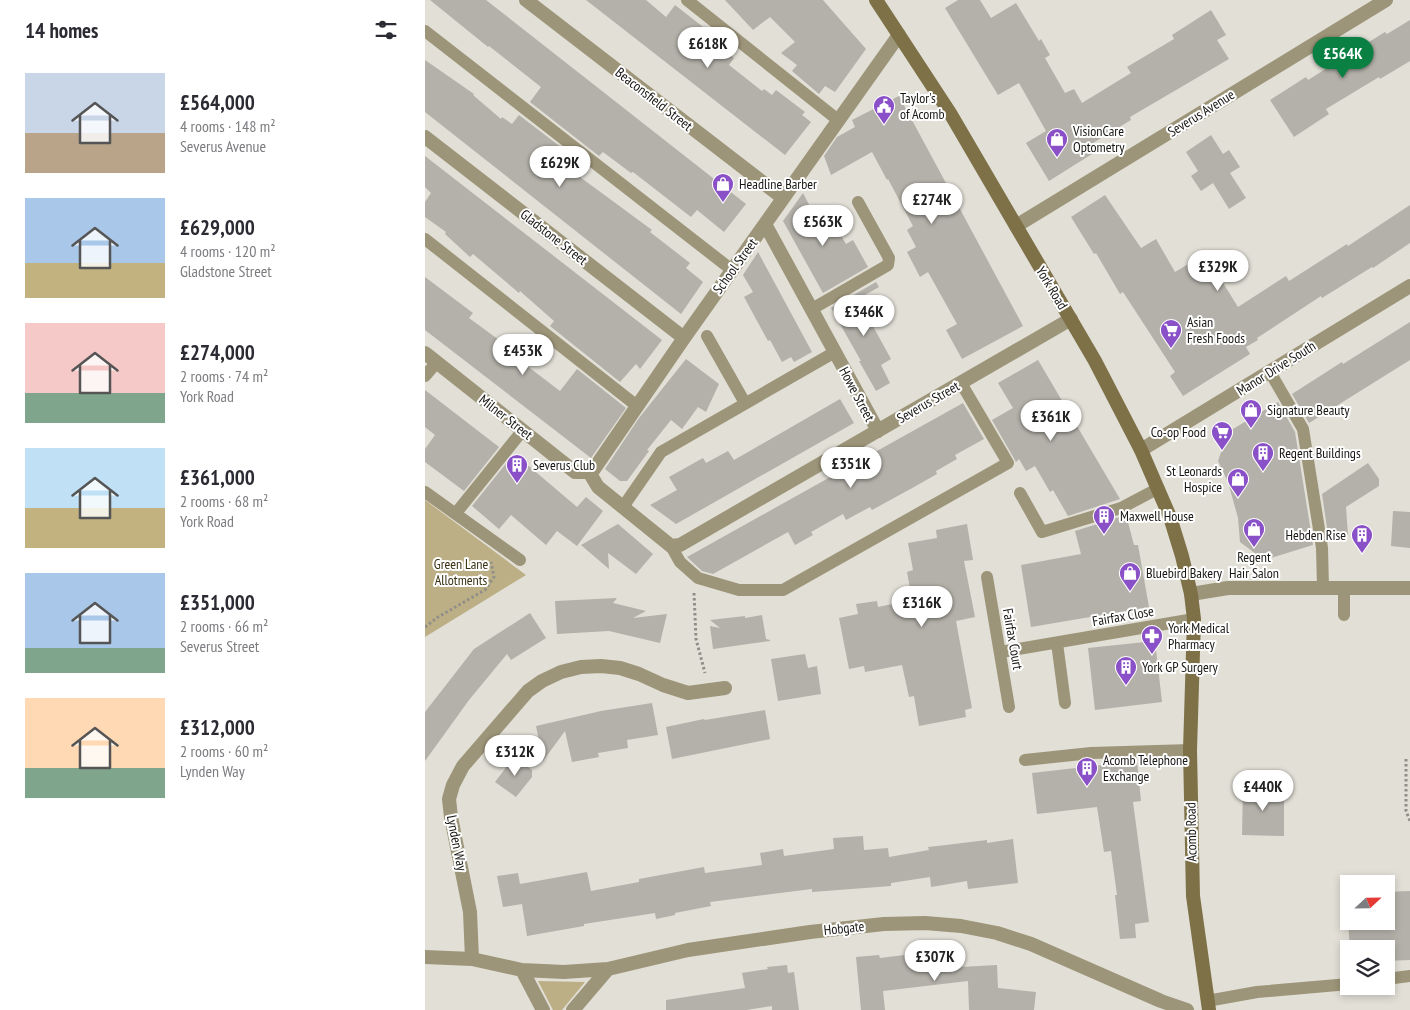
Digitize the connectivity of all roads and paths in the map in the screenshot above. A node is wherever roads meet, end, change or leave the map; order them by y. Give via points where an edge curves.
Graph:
1 (526, 0) edge
2 (687, 0) edge
3 (876, 0) edge
4 (1385, 0) edge
5 (425, 31) edge
6 (899, 35) junction
7 (838, 120) junction
8 (425, 136) edge
9 (783, 198) junction
10 (858, 202) dead end
11 (765, 224) junction
12 (1016, 226) junction
13 (425, 240) edge
14 (732, 270) junction
15 (1410, 286) edge
16 (811, 309) junction
17 (1071, 319) junction
18 (707, 336) dead end
19 (684, 338) junction
20 (835, 352) junction
21 (425, 353) edge
22 (437, 362) junction
23 (1270, 372) junction
24 (425, 376) edge
25 (961, 383) junction
26 (745, 403) junction
27 (637, 406) junction
28 (523, 430) junction
29 (878, 431) junction
30 (1141, 450) junction
31 (589, 472) junction
32 (1157, 489) junction
33 (425, 492) edge
34 (1020, 494) dead end
35 (623, 507) junction
36 (456, 513) junction
37 (676, 545) junction
38 (488, 558) dead end
39 (520, 560) dead end
40 (694, 574) junction
41 (987, 577) dead end
42 (1323, 587) junction
43 (1344, 587) junction
44 (1410, 588) edge
45 (1191, 594) junction
46 (1344, 615) dead end
47 (1194, 619) junction
48 (425, 627) edge
49 (1057, 643) junction
50 (1001, 652) junction
51 (725, 688) dead end
52 (710, 691) junction
53 (1065, 703) dead end
54 (1009, 706) dead end
55 (1190, 750) junction
56 (1406, 759) dead end
57 (1025, 760) dead end
58 (1410, 821) edge
59 (425, 957) edge
60 (472, 959) junction
61 (608, 969) junction
62 (522, 970) junction
63 (1410, 976) edge
64 (1395, 978) edge
65 (1340, 985) edge
66 (1208, 1005) edge
67 (543, 1010) edge
68 (573, 1010) edge
69 (1187, 1010) edge

1 - 9 street, Beaconsfield Street
2 - 7 lane
3 - 6 main road, York Road
4 - 12 street, Severus Avenue
5 - 14 lane
6 - 7 street, School Street
6 - 12 main road, York Road via 950,113
7 - 9 street, School Street
8 - 19 street, Gladstone Street
9 - 11 street, School Street
10 - 16 lane via 889,258 888,265
11 - 14 street, School Street
11 - 16 street, Howe Street
12 - 17 main road, York Road
13 - 27 lane
14 - 19 street, School Street
15 - 23 street, Manor Drive South
16 - 20 street, Howe Street
17 - 25 street, Severus Street
17 - 30 main road, York Road
18 - 26 lane
19 - 27 street, School Street
20 - 26 lane
20 - 29 street, Howe Street
21 - 22 street, Milner Street
22 - 24 lane
22 - 28 street, Milner Street
23 - 30 street, Manor Drive South
23 - 42 lane via 1303,429 1322,548
25 - 29 street, Severus Street
25 - 40 lane via 1008,463 783,590 739,590
26 - 35 lane via 661,452
27 - 31 street, School Street
28 - 31 street, Milner Street via 575,472
28 - 36 lane
29 - 37 street, Severus Street
30 - 32 main road, York Road
31 - 35 street via 597,487
32 - 34 lane via 1121,508 1042,532
32 - 45 main road, York Road via 1170,517
33 - 36 lane
35 - 37 street
36 - 39 lane
37 - 40 lane via 680,562
38 - 48 path via 494,577 485,590
40 - 52 path via 696,639
41 - 50 lane, Fairfax Court
42 - 43 street
42 - 45 street via 1228,588
43 - 44 street
43 - 46 lane
45 - 47 main road, Acomb Road
47 - 49 lane, Fairfax Close
47 - 55 main road, Acomb Road
49 - 50 lane, Fairfax Close
49 - 53 lane
50 - 54 lane, Fairfax Court
51 - 52 street, Lynden Way
52 - 60 street, Lynden Way via 682,692 639,674 601,666 561,672 528,691 463,766 449,799 470,912
55 - 57 lane via 1091,753
55 - 66 main road, Acomb Road via 1193,896
56 - 58 path via 1406,811
59 - 60 street, Hobgate
60 - 62 street, Hobgate
61 - 62 street, Hobgate
61 - 68 street
61 - 69 street, Hobgate via 688,950 811,932 925,923 997,933 1031,944
62 - 67 street
63 - 64 lane
65 - 66 lane via 1257,992

